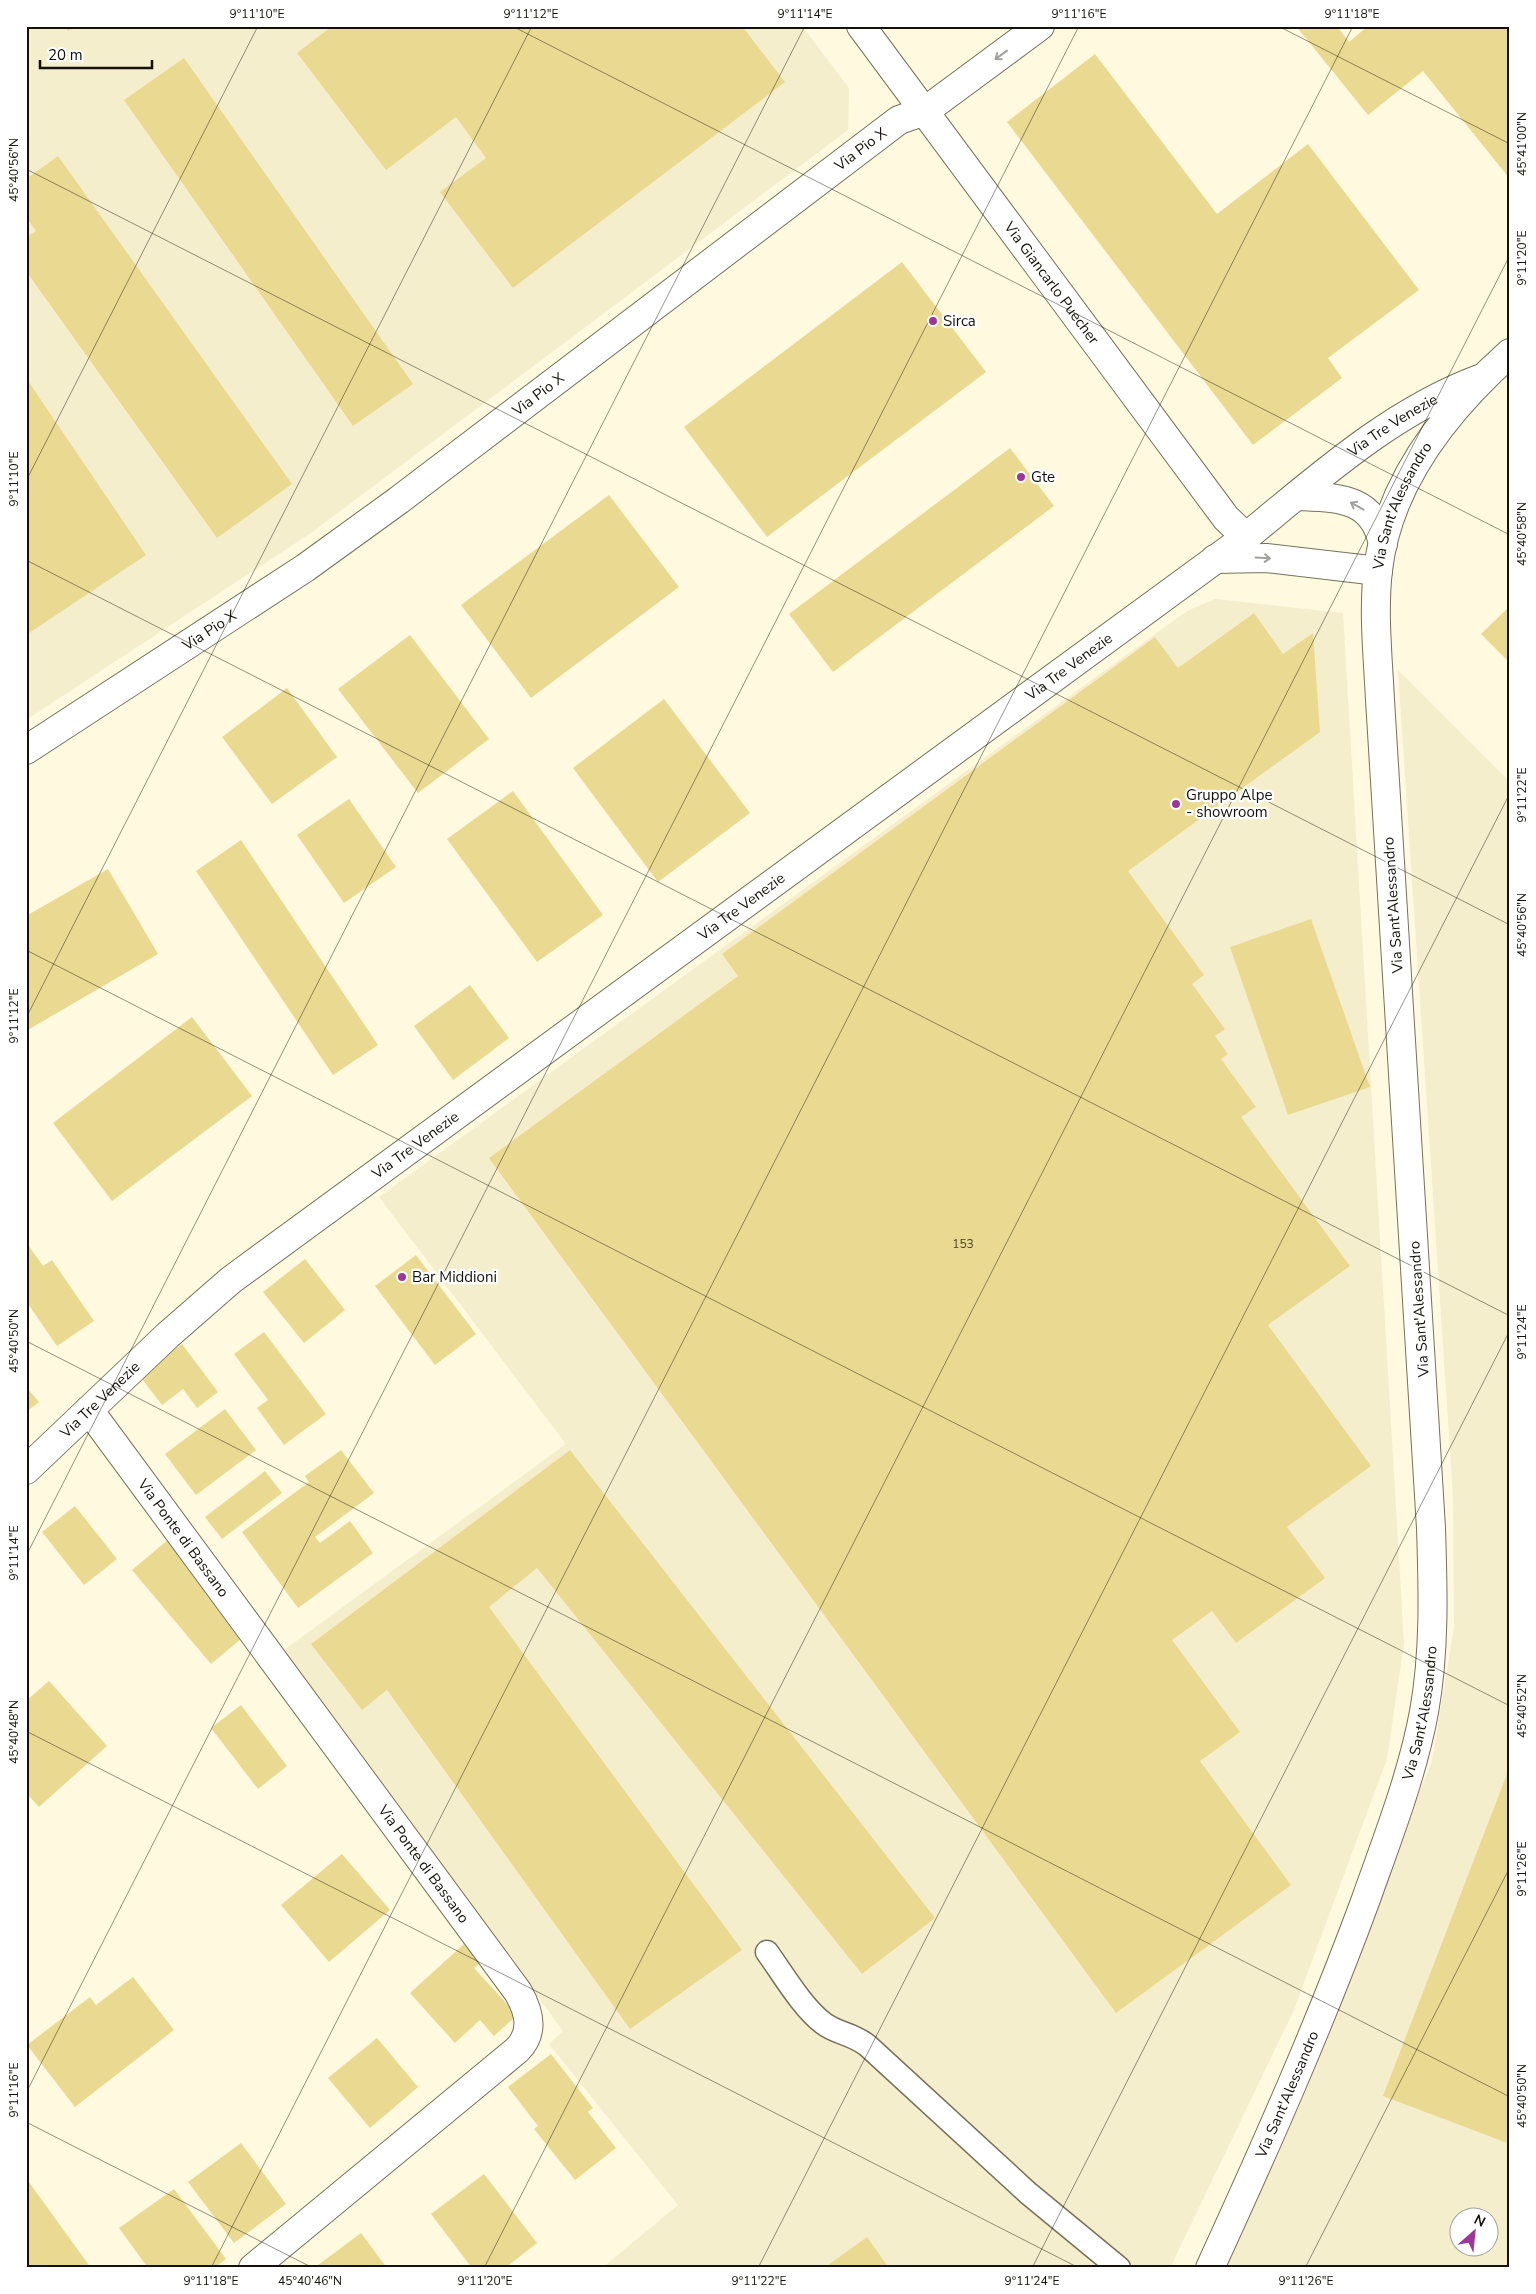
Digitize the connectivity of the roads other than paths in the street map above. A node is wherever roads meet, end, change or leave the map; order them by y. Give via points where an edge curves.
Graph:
1 (861, 26) edge
2 (1040, 26) edge
3 (925, 111) junction
4 (1510, 354) edge
5 (1483, 378) junction
6 (1296, 496) junction
7 (1246, 537) junction
8 (1383, 544) junction
9 (1215, 559) junction
10 (1378, 571) junction
11 (26, 750) edge
12 (89, 1410) junction
13 (26, 1470) edge
14 (767, 1952) dead end
15 (253, 2268) edge
16 (1119, 2268) edge
17 (1210, 2268) edge

1 - 3 street, Via Giancarlo Puecher
2 -> 3 street, Via Pio X
3 - 7 street, Via Giancarlo Puecher via 1226,518
3 - 11 street, Via Pio X via 899,120 305,568
4 - 5 street, Via Sant'Alessandro
5 - 6 street, Via Tre Venezie via 1445,392 1412,410
5 - 8 street, Via Sant'Alessandro via 1448,418 1400,490
6 - 7 street, Via Tre Venezie
8 -> 6 street via 1380,527 1355,504 1332,498
7 - 9 street, Via Tre Venezie
8 - 10 street, Via Sant'Alessandro
9 -> 10 street via 1266,558
9 - 12 street, Via Tre Venezie via 231,1280
10 - 17 street, Via Sant'Alessandro via 1380,700 1426,1431 1432,1572 1429,1678 1412,1765 1353,1934 1289,2094
12 - 13 street, Via Tre Venezie
12 - 15 street, Via Ponte di Bassano via 518,1992 529,2020 527,2037 517,2050
14 - 16 lane via 822,2023 854,2036 868,2046 1028,2193

